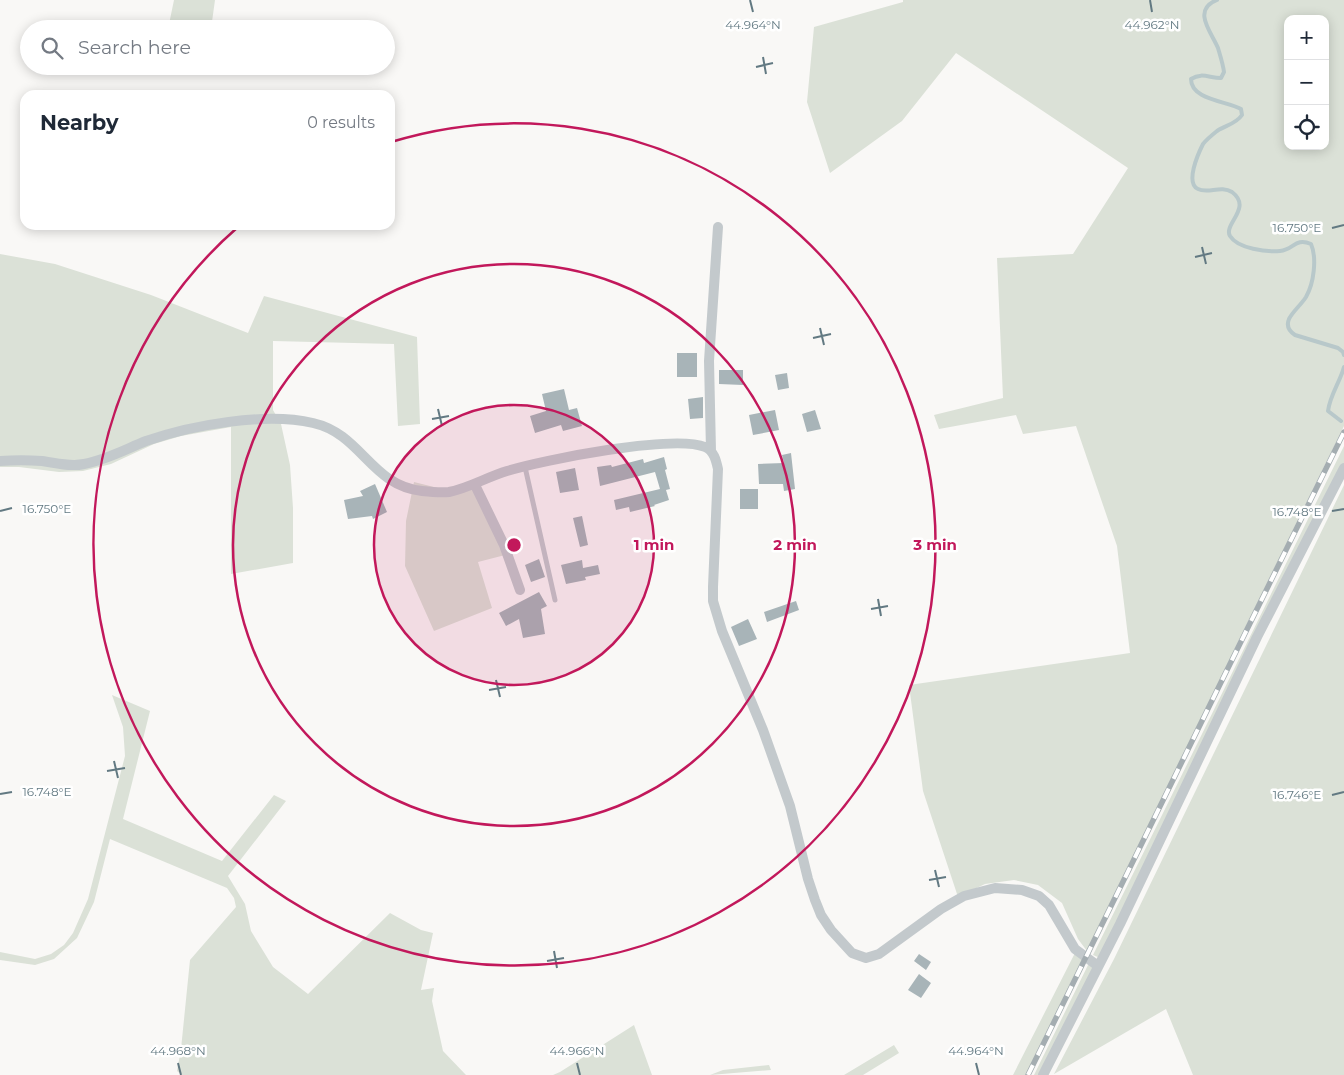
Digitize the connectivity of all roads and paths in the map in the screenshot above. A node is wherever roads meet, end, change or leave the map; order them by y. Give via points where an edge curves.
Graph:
1 (718, 227) dead end
2 (711, 451) junction
3 (0, 461) edge
4 (525, 467) junction
5 (1344, 468) edge
6 (475, 484) junction
7 (520, 590) dead end
8 (555, 600) dead end
9 (1098, 966) junction
10 (1043, 1075) edge

1 - 2 street via 709,361
2 - 4 street via 694,444 673,443
2 - 9 street via 718,469 713,587 716,614 790,806 815,900 831,930 852,953 872,957 964,896 995,888 1022,890 1039,896 1049,905 1075,949
3 - 6 street via 43,461 66,466 84,464 148,440 219,423 283,419 312,423 339,432 373,467 401,487 448,492
4 - 6 street
4 - 8 lane
5 - 9 street via 1257,636
6 - 7 street via 504,545
9 - 10 street

